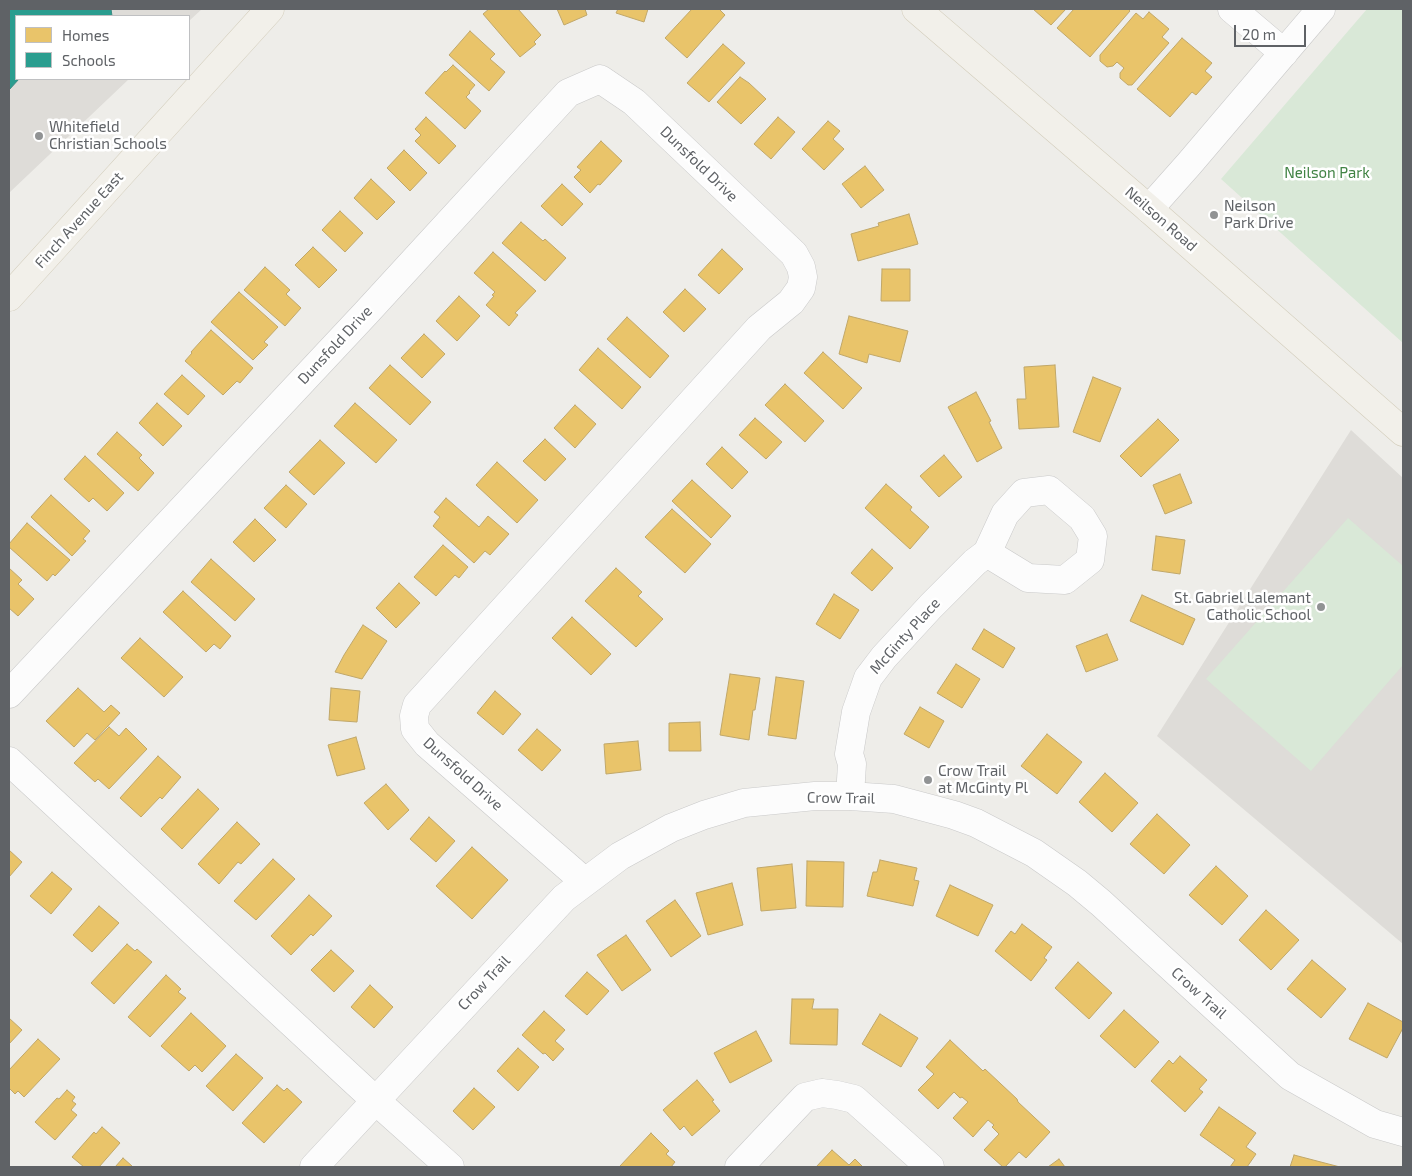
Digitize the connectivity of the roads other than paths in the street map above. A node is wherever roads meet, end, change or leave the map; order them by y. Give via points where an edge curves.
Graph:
1 (270, 9) edge
2 (916, 9) edge
3 (1232, 9) edge
4 (1321, 9) edge
5 (1284, 53) junction
6 (1149, 208) junction
7 (9, 297) edge
8 (1403, 432) edge
9 (987, 553) dead end
10 (9, 694) edge
11 (9, 761) edge
12 (850, 796) junction
13 (585, 882) junction
14 (375, 1100) junction
15 (1403, 1132) edge
16 (314, 1167) edge
17 (450, 1167) edge
18 (738, 1167) edge
19 (930, 1167) edge

1 - 7 main road, Finch Avenue East
2 - 6 main road, Neilson Road
3 - 5 street
4 - 5 street
5 - 6 street
6 - 8 main road, Neilson Road
9 - 12 street, McGinty Place via 931,606 868,678 853,728
10 - 13 street, Dunsfold Drive via 568,93 600,79 634,102 794,254 804,276 801,288 790,302 759,328 417,705 415,730 428,744
11 - 14 street
12 - 13 street, Crow Trail via 744,803 704,815 670,828 620,856
12 - 15 street, Crow Trail via 894,799 954,815 1034,853 1101,903 1290,1076 1374,1124
13 - 14 street, Crow Trail via 564,898
14 - 16 street, Crow Trail
14 - 17 street
18 - 19 street via 806,1097 822,1093 854,1099

